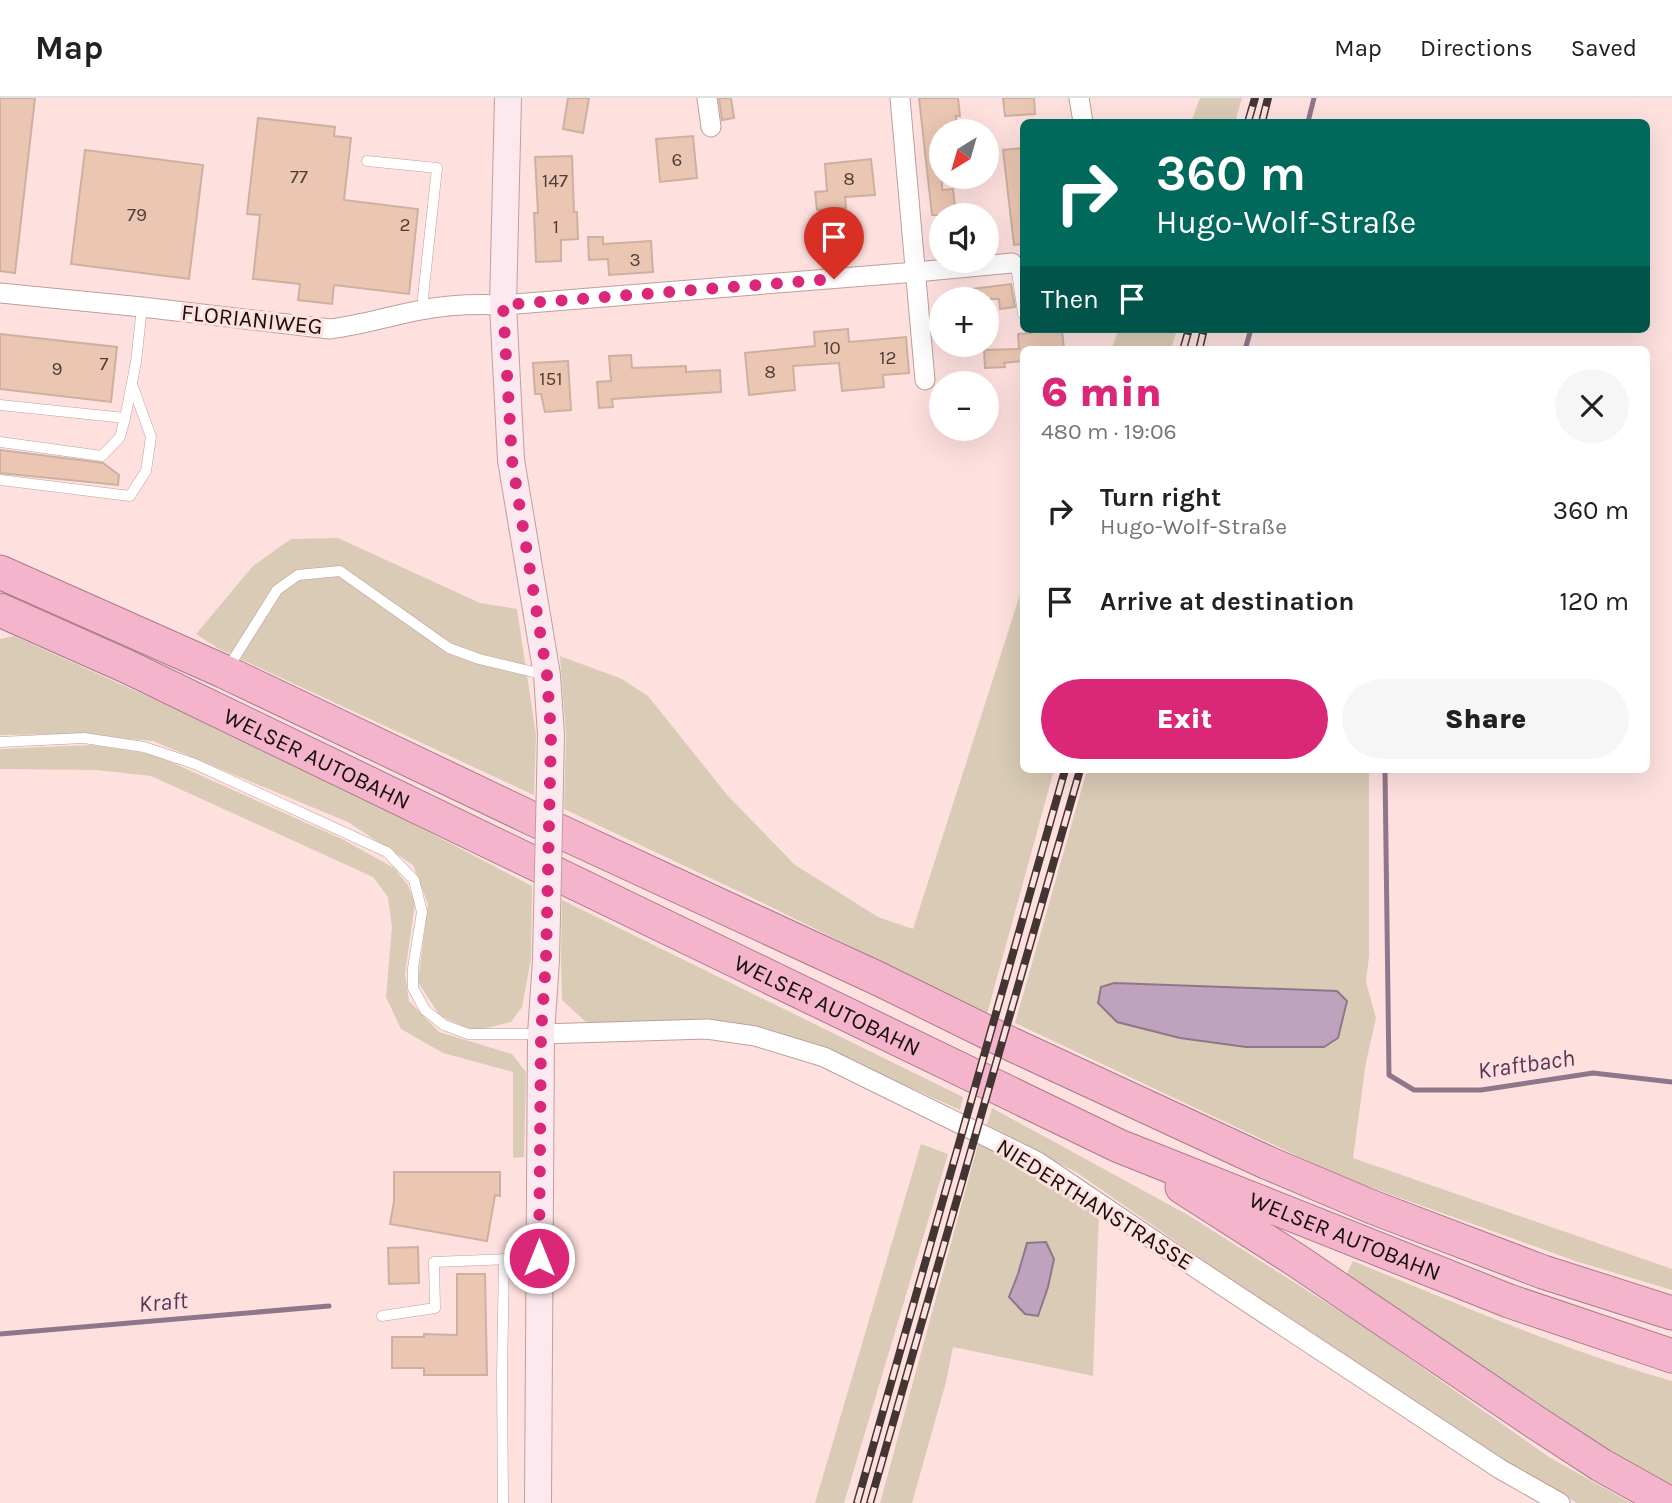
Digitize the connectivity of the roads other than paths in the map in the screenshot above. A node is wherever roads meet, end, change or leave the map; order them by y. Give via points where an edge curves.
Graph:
1 (508, 98) edge
2 (707, 98) edge
3 (900, 98) edge
4 (1079, 98) edge
5 (1082, 119) edge
6 (711, 127) dead end
7 (367, 161) dead end
8 (1012, 262) joint
9 (916, 272) junction
10 (0, 293) edge
11 (1020, 293) edge
12 (503, 305) junction
13 (142, 307) junction
14 (424, 309) junction
15 (925, 380) dead end
16 (132, 382) junction
17 (0, 405) edge
18 (125, 418) junction
19 (0, 442) edge
20 (0, 480) edge
21 (0, 572) edge
22 (0, 610) edge
23 (225, 672) junction
24 (547, 675) junction
25 (0, 742) edge
26 (541, 1034) junction
27 (1119, 1146) junction
28 (539, 1258) junction
29 (504, 1259) junction
30 (1672, 1313) edge
31 (382, 1316) dead end
32 (1672, 1356) edge
33 (503, 1503) edge
34 (538, 1503) edge
35 (1560, 1503) edge
36 (1668, 1503) edge

1 - 12 street
2 - 6 street
3 - 9 street
4 - 5 street
7 - 14 lane via 438,168
8 - 9 street, FLORIANIWEG
8 - 11 lane
9 - 12 street, FLORIANIWEG
9 - 15 street
10 - 13 street, FLORIANIWEG
12 - 14 street, FLORIANIWEG
12 - 24 street via 512,460
13 - 14 street, FLORIANIWEG via 330,329
13 - 16 lane
16 - 18 lane
16 - 20 lane via 151,437 146,471 130,496
17 - 18 lane
18 - 19 lane via 120,437 102,456
21 - 23 highway, WELSER AUTOBAHN
22 - 27 highway, WELSER AUTOBAHN via 128,667
23 - 24 lane via 278,590 298,575 340,571 449,648
23 - 30 highway, WELSER AUTOBAHN via 1268,1163 1544,1272
24 - 26 street, bridge via 551,735
25 - 26 lane via 84,738 144,747 195,764 387,852 414,880 422,912 413,988 425,1010 444,1025 468,1034
26 - 28 street
26 - 35 street, NIEDERTHANSTRASSE via 707,1029 755,1036 824,1057 1038,1162 1500,1469
27 - 32 highway, WELSER AUTOBAHN via 1508,1301
27 - 36 highway via 1601,1465
28 - 29 lane
28 - 34 street
29 - 31 lane via 434,1262 435,1308
29 - 33 lane

